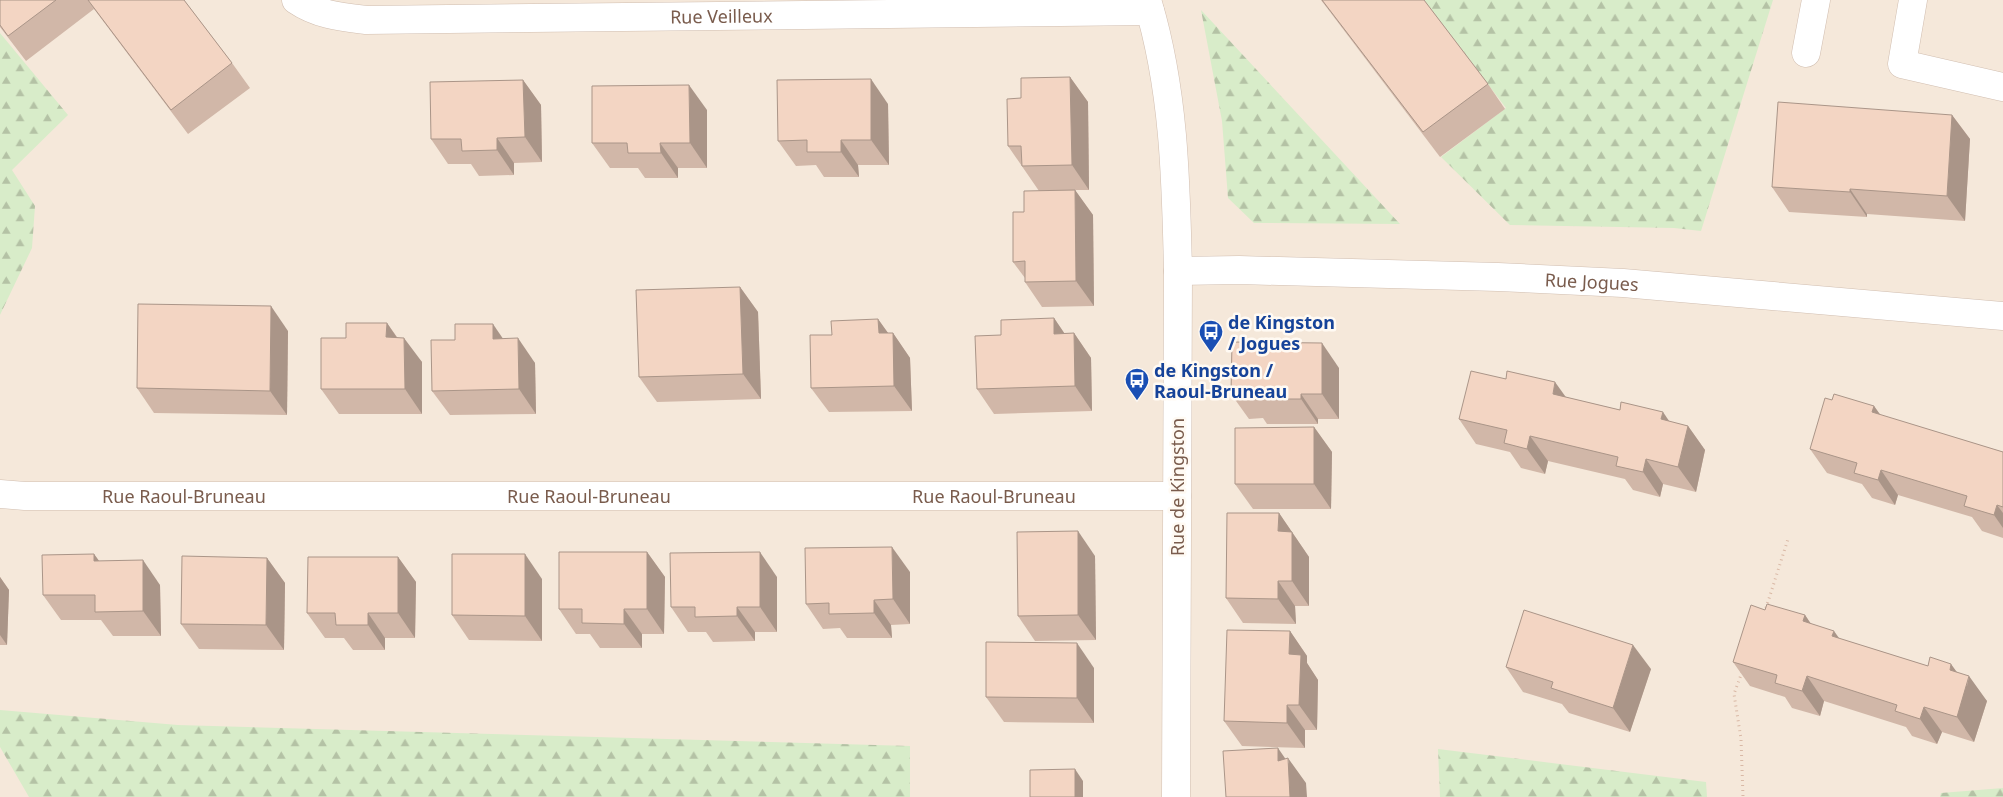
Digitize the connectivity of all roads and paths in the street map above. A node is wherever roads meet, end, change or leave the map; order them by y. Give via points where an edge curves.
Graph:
1 (1816, 0) edge
2 (1913, 0) edge
3 (304, 2) edge
4 (1148, 5) edge
5 (815, 8) edge
6 (1806, 54) dead end
7 (2003, 87) edge
8 (1178, 271) junction
9 (2003, 316) edge
10 (0, 494) edge
11 (1177, 496) junction
12 (1788, 539) dead end
13 (1764, 612) edge
14 (1744, 666) edge
15 (1176, 797) edge
16 (1743, 797) edge

1 - 6 street
2 - 7 street via 1902,64
3 - 5 street, Rue Veilleux via 332,16 366,20
4 - 5 street, Rue Veilleux
4 - 8 street, Rue de Kingston via 1165,73 1173,136
8 - 9 street, Rue Jogues via 1239,270 1623,283
8 - 11 street, Rue de Kingston
10 - 11 street, Rue Raoul-Bruneau
11 - 15 street, Rue de Kingston
12 - 13 path
14 - 16 path via 1734,694 1741,739

